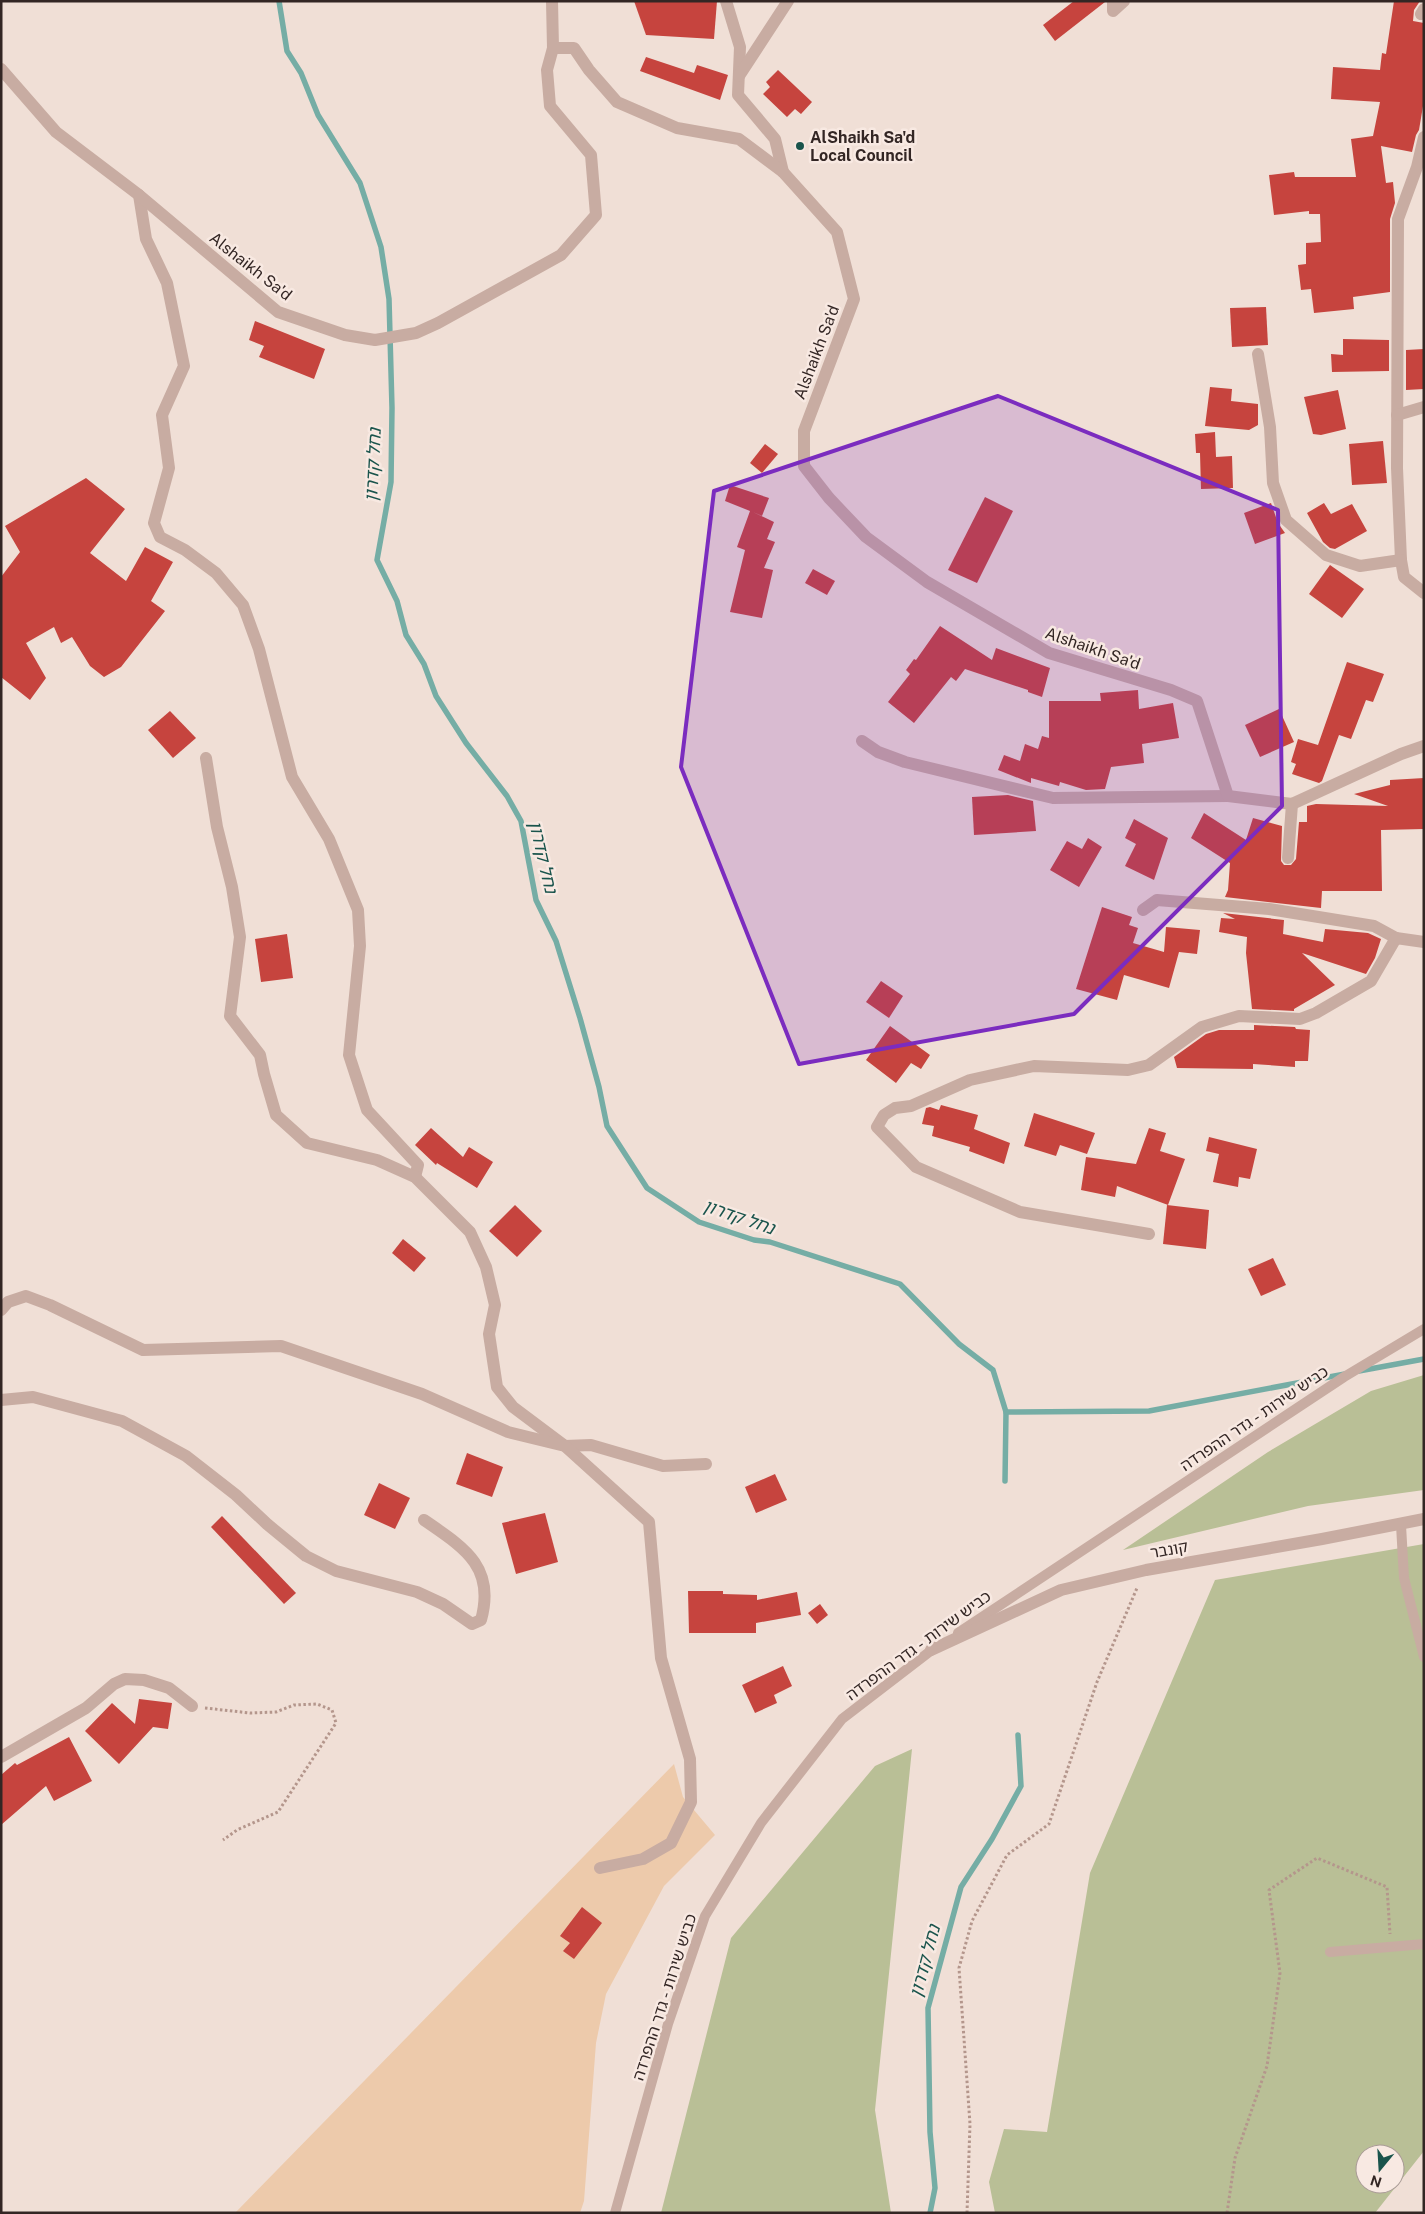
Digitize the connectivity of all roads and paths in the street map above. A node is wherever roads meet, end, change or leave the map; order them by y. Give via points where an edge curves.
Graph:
1 (552, 1) edge
2 (726, 1) edge
3 (788, 1) edge
4 (1113, 1) edge
5 (1124, 1) edge
6 (553, 48) junction
7 (1, 69) edge
8 (739, 76) junction
9 (1424, 137) edge
10 (783, 172) junction
11 (139, 195) junction
12 (1258, 354) dead end
13 (1424, 407) edge
14 (1397, 415) junction
15 (1401, 560) junction
16 (1424, 593) edge
17 (862, 741) dead end
18 (1424, 746) edge
19 (206, 758) dead end
20 (1228, 796) junction
21 (1292, 804) junction
22 (1288, 858) dead end
23 (1144, 910) dead end
24 (1396, 938) junction
25 (1424, 942) edge
26 (414, 1177) junction
27 (1149, 1234) dead end
28 (1, 1310) edge
29 (1424, 1329) edge
30 (1, 1400) edge
31 (565, 1446) junction
32 (706, 1464) dead end
33 (1424, 1519) edge
34 (424, 1520) dead end
35 (1401, 1525) junction
36 (1146, 1570) junction
37 (931, 1650) junction
38 (1424, 1657) edge
39 (192, 1706) joint
40 (1, 1757) edge
41 (223, 1840) dead end
42 (600, 1868) dead end
43 (1424, 1944) edge
44 (1391, 1947) junction
45 (1330, 1952) dead end
46 (615, 2213) edge
47 (967, 2213) edge
48 (1227, 2213) edge

1 - 6 street
2 - 8 street via 740,47
3 - 8 street
4 - 5 street via 1114,12
6 - 10 street, Alshaikh Sa'd via 574,48 617,102 677,128 739,139
6 - 11 street, Alshaikh Sa'd via 547,70 550,106 592,155 596,215 561,255 416,333 375,340 345,335 278,312
7 - 11 street, Alshaikh Sa'd via 56,132
8 - 10 street via 738,95 775,139
9 - 14 street via 1398,219
10 - 20 street, Alshaikh Sa'd via 837,232 854,299 804,431 804,466 866,537 927,582 1049,653 1171,690 1197,702
11 - 26 street via 146,239 167,283 184,366 162,415 168,468 154,523 160,537 216,573 243,605 260,649 292,777 329,838 358,910 360,946 349,1055 367,1110 418,1165
12 - 15 street via 1270,427 1273,483 1286,520 1326,555 1360,566
13 - 14 street
14 - 15 street
15 - 16 street via 1404,577
17 - 20 street via 878,752 905,762 1052,798
18 - 21 street
19 - 26 street via 240,938 230,1016 260,1054 276,1115 307,1143 377,1160
20 - 21 street
21 - 22 street
23 - 24 street via 1157,900 1269,909 1374,926
24 - 25 street
24 - 27 street via 1371,981 1300,1019 1239,1016 1202,1027 1149,1066 1128,1070 1034,1066 970,1080 911,1106 895,1108 884,1115 877,1127 916,1167 1020,1212
26 - 31 street via 470,1232 486,1267 495,1305 488,1334 497,1387 513,1407
28 - 31 street via 8,1302 26,1296 143,1350 281,1346 422,1394 508,1432
29 - 37 lane, כביש שירות - גדר ההפרדה via 1336,1382
30 - 34 street via 33,1397 122,1421 186,1456 306,1556 336,1571 417,1592 443,1604 472,1624 482,1620 486,1604 483,1582 474,1558
31 - 32 street via 591,1445 663,1466
31 - 42 street via 649,1522 661,1658 690,1759 691,1802 671,1843 643,1859
33 - 35 street, קונבר
35 - 36 street, קונבר
35 - 38 lane via 1404,1578
36 - 37 street, קונבר via 1062,1590
36 - 47 path via 1096,1682 1049,1824 1007,1855 972,1921 959,1968 970,2124
37 - 46 lane, כביש שירות - גדר ההפרדה via 842,1719 761,1823 705,1916 668,2024
39 - 40 street via 170,1688 144,1680 125,1680 114,1684 86,1708
39 - 41 path via 250,1713 317,1704 332,1710 336,1723 278,1812 237,1830
43 - 44 lane
44 - 45 lane
44 - 48 path via 1387,1887 1317,1858 1268,1890 1280,1972 1267,2066 1235,2158

